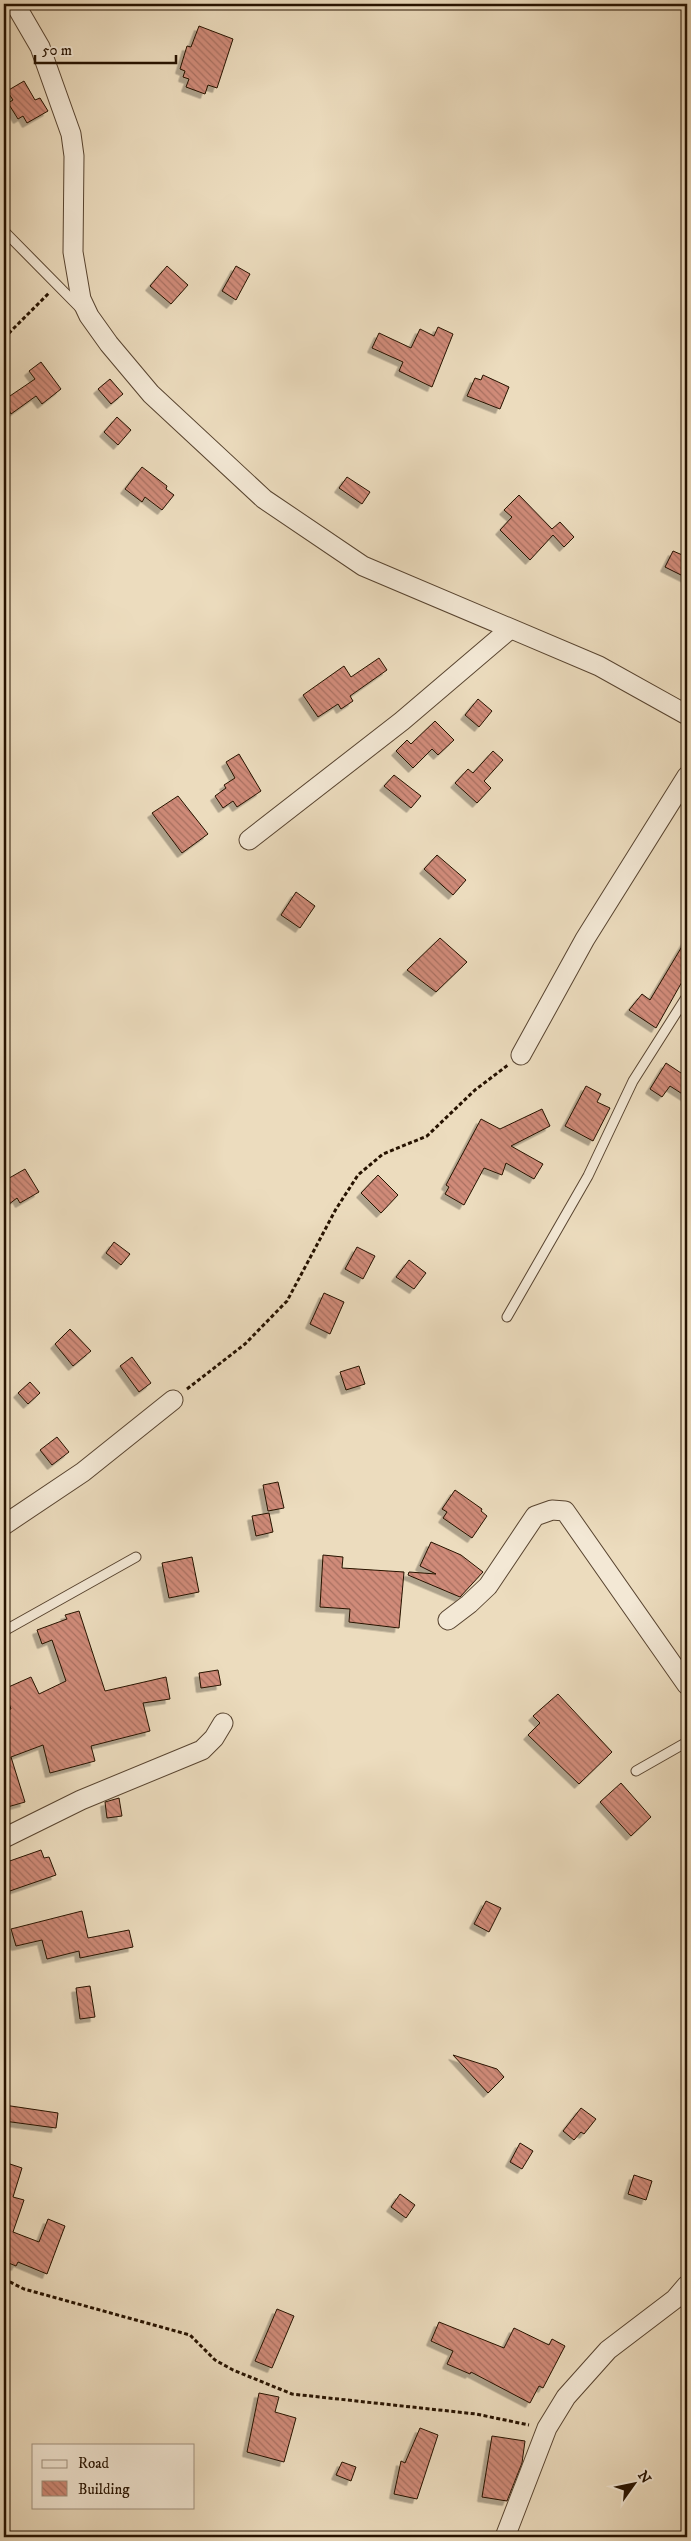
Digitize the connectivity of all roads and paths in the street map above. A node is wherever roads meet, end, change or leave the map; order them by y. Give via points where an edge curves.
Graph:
1 (15, 4) edge
2 (4, 231) edge
3 (56, 286) junction
4 (89, 316) junction
5 (4, 338) edge
6 (510, 629) junction
7 (687, 715) edge
8 (687, 776) edge
9 (250, 840) dead end
10 (687, 996) edge
11 (520, 1055) joint
12 (506, 1317) dead end
13 (173, 1400) joint
14 (4, 1524) edge
15 (136, 1556) dead end
16 (448, 1620) dead end
17 (4, 1632) edge
18 (687, 1685) edge
19 (223, 1723) dead end
20 (687, 1742) edge
21 (636, 1771) dead end
22 (4, 1838) edge
23 (4, 2279) edge
24 (687, 2285) edge
25 (547, 2428) junction
26 (505, 2537) edge

1 - 4 street via 40,47 71,134 74,156 73,252 82,299
2 - 3 lane
3 - 4 lane
3 - 5 path
4 - 6 street via 123,364 151,394 264,498 363,566
6 - 7 street via 599,666
6 - 9 street via 402,721
8 - 11 street via 585,939
10 - 12 lane via 633,1080 588,1176
11 - 13 path via 475,1090 427,1136 382,1154 358,1175 287,1301 245,1344
13 - 14 street via 83,1472
15 - 17 lane
16 - 18 street via 488,1586 535,1516 552,1510 565,1511
19 - 22 street via 202,1750 80,1800
20 - 21 lane
23 - 25 path via 24,2290 190,2335 216,2360 233,2370 292,2394 476,2414
24 - 25 street via 608,2350 566,2397
25 - 26 street

